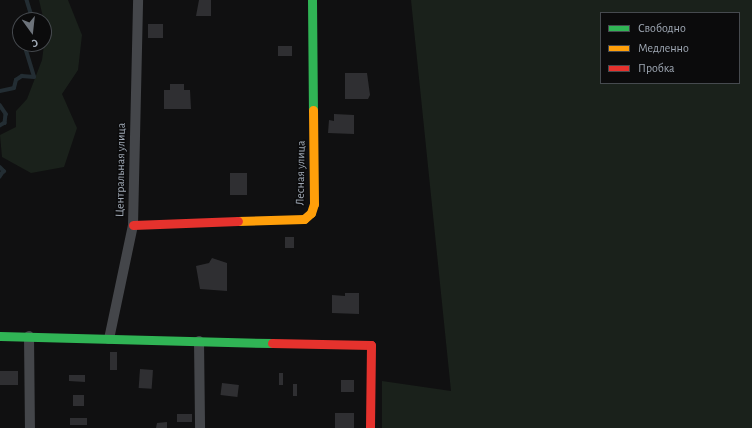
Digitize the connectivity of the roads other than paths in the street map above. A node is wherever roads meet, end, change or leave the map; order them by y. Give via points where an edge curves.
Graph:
1 (138, 0) edge
2 (312, 0) edge
3 (133, 225) junction
4 (0, 336) edge
5 (29, 336) junction
6 (109, 339) junction
7 (199, 341) junction
8 (30, 428) edge
9 (200, 428) edge
10 (370, 428) edge

1 - 3 street, Центральная улица
2 - 3 street, Лесная улица via 314,204 311,213 304,218
3 - 6 street, Центральная улица
4 - 5 street
5 - 6 street
5 - 8 street
6 - 7 street
7 - 9 street
7 - 10 street via 371,345

